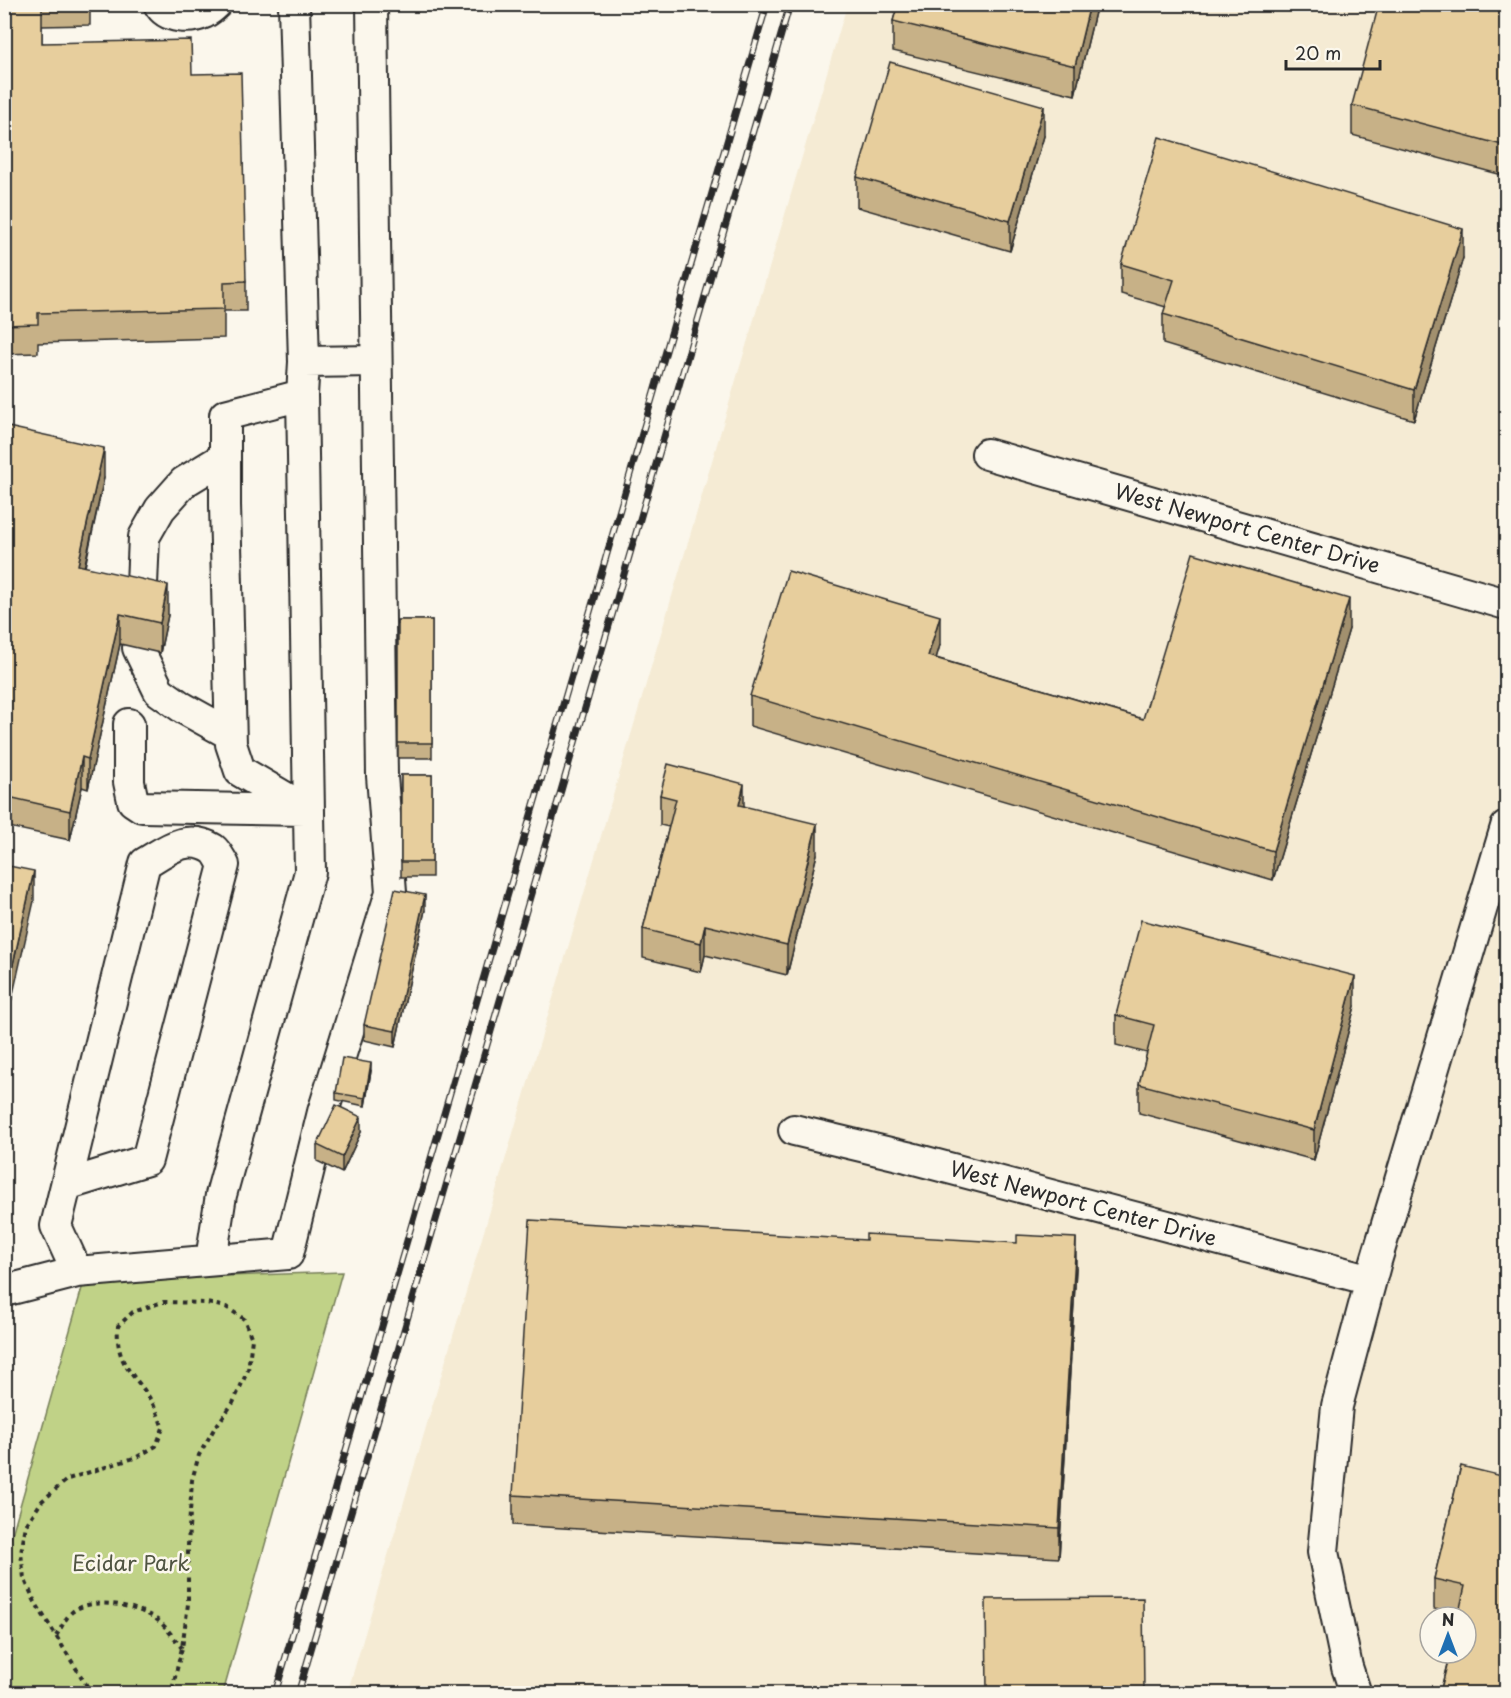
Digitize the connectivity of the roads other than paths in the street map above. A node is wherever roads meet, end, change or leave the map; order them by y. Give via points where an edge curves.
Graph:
1 (159, 4) edge
2 (216, 4) edge
3 (294, 4) edge
4 (372, 4) edge
5 (376, 361) junction
6 (304, 362) junction
7 (302, 395) junction
8 (987, 454) dead end
9 (225, 457) junction
10 (1506, 604) edge
11 (141, 609) edge
12 (138, 648) edge
13 (129, 724) dead end
14 (230, 734) junction
15 (308, 810) junction
16 (1506, 827) edge
17 (794, 1130) dead end
18 (66, 1185) junction
19 (211, 1260) junction
20 (77, 1272) junction
21 (1371, 1280) junction
22 (4, 1291) edge
23 (1356, 1694) edge

1 - 2 street via 175,16 190,17
3 - 6 street
4 - 5 street
5 - 6 street
5 - 19 street via 382,776 391,892 323,1112 288,1254
6 - 7 street
7 - 9 street via 225,415
7 - 15 street
8 - 10 street, West Newport Center Drive
9 - 11 street via 184,482 160,509 144,537
9 - 14 street
12 - 14 street via 159,691
13 - 15 street via 129,782 133,801 142,807
14 - 15 street via 240,771
15 - 19 street via 310,872 221,1195
16 - 21 street
17 - 21 street, West Newport Center Drive
18 - 18 street via 145,862 181,842 214,850 224,865 147,1160
18 - 20 street via 56,1226
19 - 20 street
20 - 22 street
21 - 23 street via 1337,1406 1323,1552

